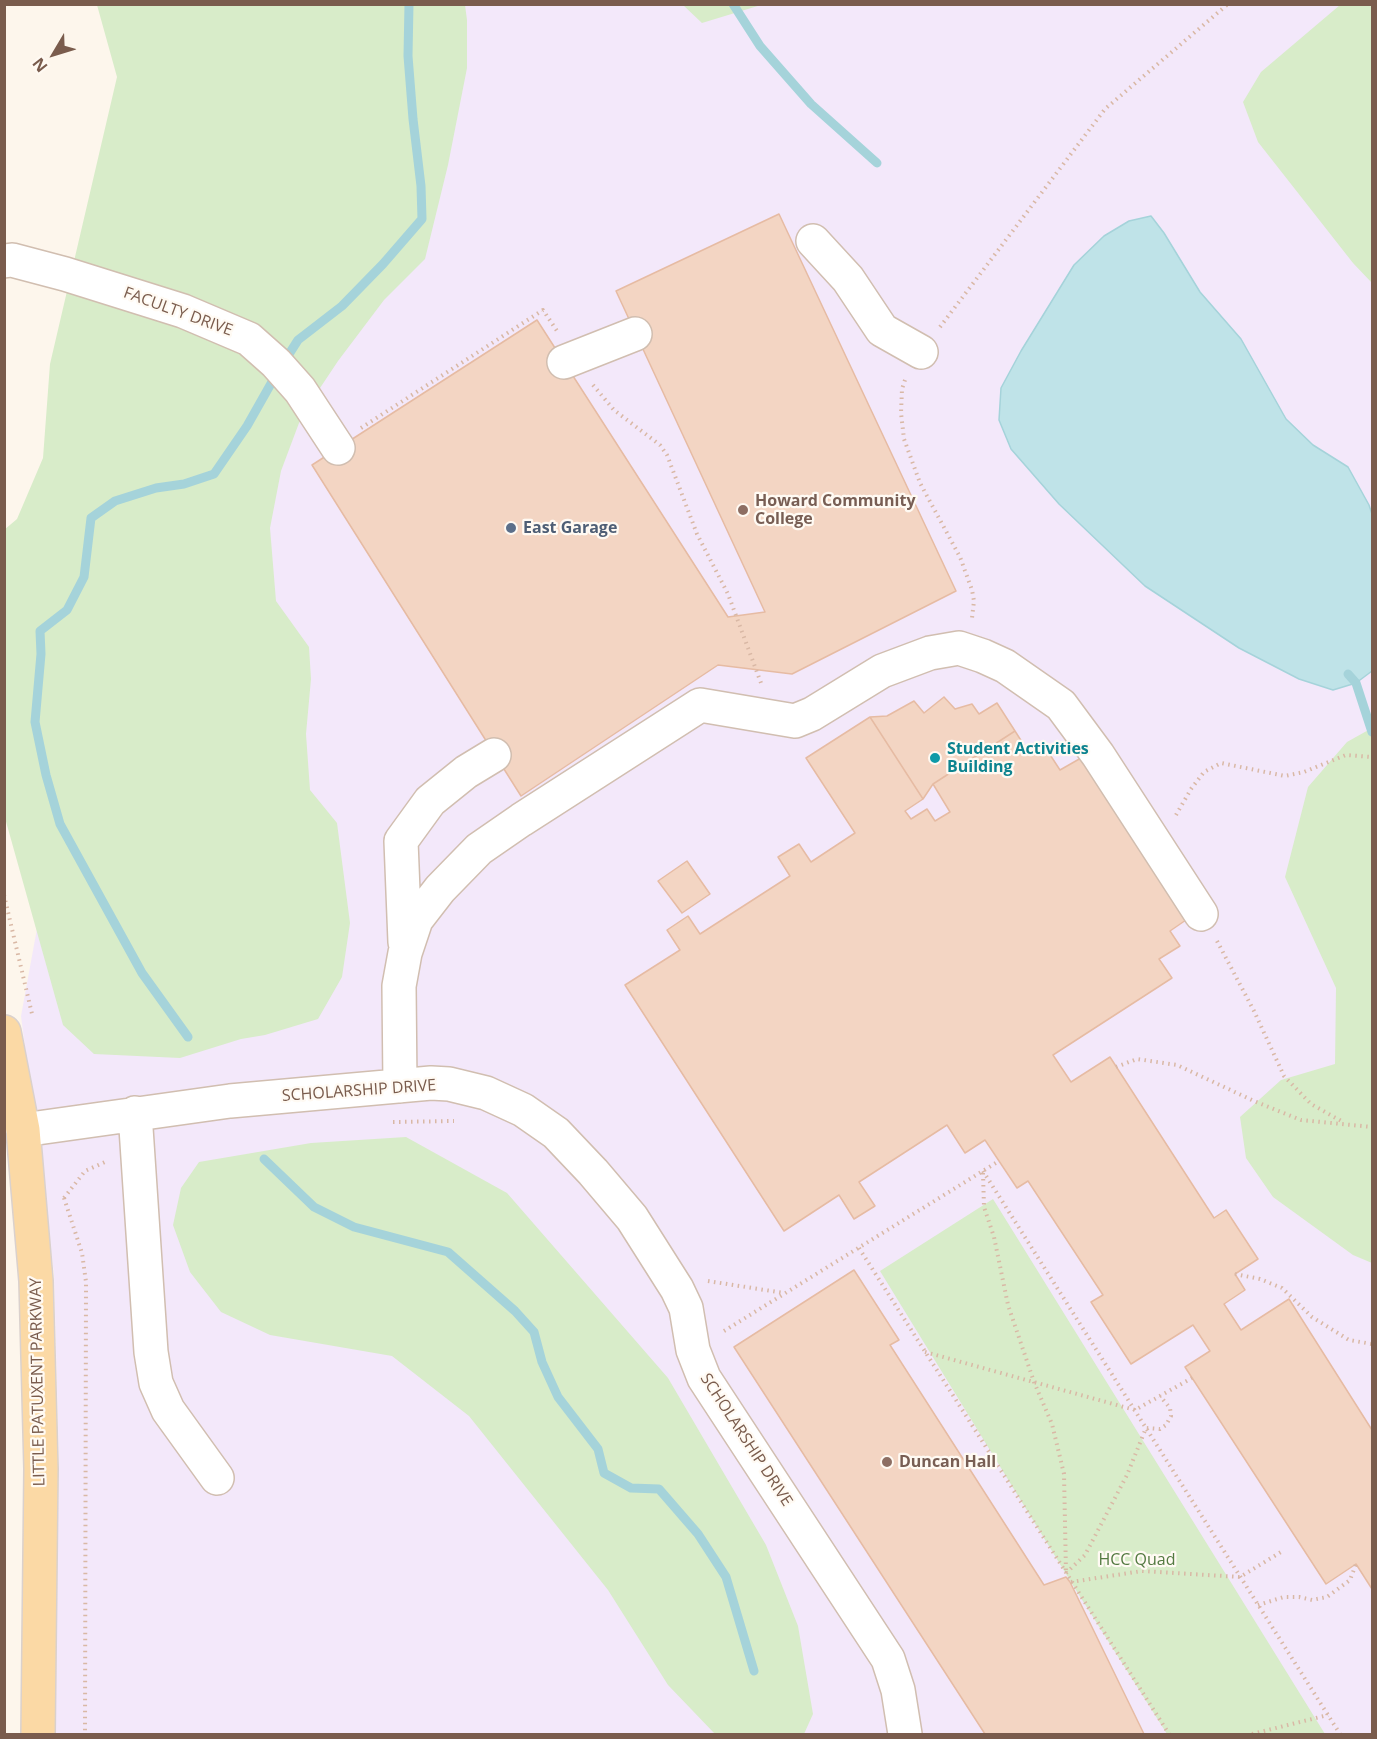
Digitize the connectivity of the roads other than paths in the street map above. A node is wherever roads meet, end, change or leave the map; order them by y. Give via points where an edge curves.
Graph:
1 (813, 241) dead end
2 (4, 261) edge
3 (635, 334) dead end
4 (921, 352) road end
5 (570, 360) road end
6 (335, 443) road end
7 (494, 755) dead end
8 (1201, 914) road end
9 (405, 953) junction
10 (20, 1028) edge
11 (400, 1086) junction
12 (135, 1113) junction
13 (23, 1130) junction
14 (217, 1478) dead end
15 (38, 1734) edge
16 (904, 1734) edge

1 - 4 street via 848,279 882,330
2 - 6 street, FACULTY DRIVE via 12,260 183,310 249,339 300,390
3 - 5 street
7 - 9 street via 430,801 401,841
8 - 9 street via 1061,705 1005,666 959,648 930,653 882,671 795,722 700,705 479,849 416,920
9 - 11 street via 399,986
10 - 13 main road, LITTLE PATUXENT PARKWAY
11 - 12 street, SCHOLARSHIP DRIVE
11 - 16 street, SCHOLARSHIP DRIVE via 449,1084 486,1093 523,1110 556,1133 632,1218 686,1308 693,1350 704,1378 888,1659 898,1690
12 - 13 street, SCHOLARSHIP DRIVE
12 - 14 street via 156,1383 168,1410
13 - 15 main road, LITTLE PATUXENT PARKWAY via 36,1281 41,1469

